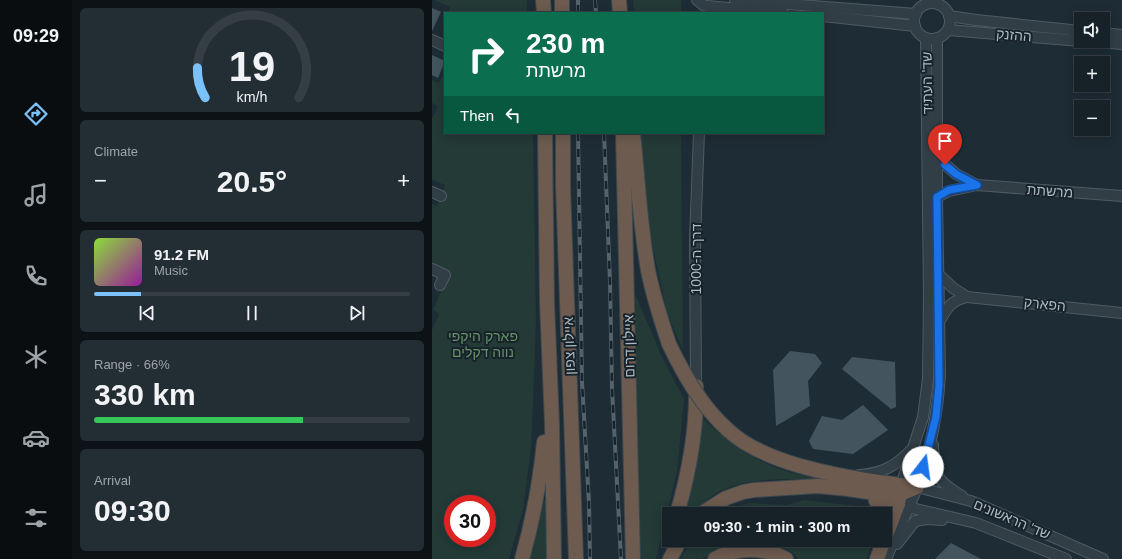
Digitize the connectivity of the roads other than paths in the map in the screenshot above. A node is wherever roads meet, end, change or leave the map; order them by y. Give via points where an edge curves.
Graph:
1 (562, 0) edge
2 (619, 0) edge
3 (735, 0) edge
4 (937, 2) edge
5 (925, 3) edge
6 (701, 5) edge
7 (723, 10) edge
8 (562, 12) edge
9 (620, 12) edge
10 (763, 12) edge
11 (916, 14) junction
12 (824, 16) edge
13 (949, 16) junction
14 (915, 26) junction
15 (948, 30) junction
16 (1074, 30) edge
17 (1110, 34) edge
18 (1122, 35) edge
19 (926, 38) junction
20 (937, 38) junction
21 (432, 40) edge
22 (1074, 40) edge
23 (1110, 43) edge
24 (1122, 44) edge
25 (444, 46) edge
26 (545, 134) edge
27 (563, 134) edge
28 (623, 134) edge
29 (632, 134) edge
30 (699, 134) edge
31 (938, 158) junction
32 (977, 185) junction
33 (1122, 196) edge
34 (937, 197) junction
35 (432, 269) edge
36 (938, 274) junction
37 (440, 285) dead end
38 (967, 297) junction
39 (547, 302) junction
40 (1122, 313) edge
41 (939, 322) junction
42 (696, 384) joint
43 (933, 430) junction
44 (914, 447) junction
45 (845, 476) junction
46 (917, 487) junction
47 (901, 494) junction
48 (971, 501) junction
49 (679, 507) edge
50 (711, 507) edge
51 (892, 519) edge
52 (976, 523) junction
53 (669, 547) edge
54 (676, 547) edge
55 (885, 547) edge
56 (884, 558) edge
57 (522, 559) edge
58 (554, 559) edge
59 (576, 559) edge
60 (633, 559) edge
61 (666, 559) edge
62 (670, 559) edge
63 (715, 559) edge
64 (786, 559) edge
65 (1066, 559) edge
66 (1104, 559) edge

1 - 8 highway
2 - 9 highway
3 - 11 street
4 - 5 street
4 - 13 street
5 - 11 street
6 - 7 street
7 - 10 street
11 - 14 street
12 - 14 street
13 - 15 street
13 - 16 street, ההזנק
14 - 19 street
15 - 20 street
15 - 22 street, ההזנק
17 - 18 street
19 - 20 street
19 - 44 street, שד' העתיד via 928,379 923,417
20 - 31 street, שד' העתיד
21 - 25 street
23 - 24 street
26 - 39 highway
27 - 59 highway, איילון צפון
28 - 60 highway, איילון דרום
29 - 45 highway, bridge via 648,271 669,344 683,373 708,409 744,444 768,456
30 - 42 street, דרך ה-1000 via 695,239
31 - 32 street, מרשתת via 956,174
31 - 34 street, שד' העתיד
32 - 33 street, מרשתת
32 - 34 street, מרשתת via 949,190
34 - 36 street, שד' העתיד
35 - 37 street via 445,275
36 - 38 street, הפארק
36 - 41 street, שד' העתיד
38 - 40 street, הפארק
38 - 41 street via 948,306
39 - 57 highway via 546,427 537,500
39 - 58 highway
41 - 43 street, שד' העתיד via 938,396
42 - 49 highway via 693,440
43 - 46 street, שד' העתיד
43 - 48 street via 934,459 940,481
44 - 45 street via 891,467 870,474
44 - 47 street, שד' העתיד
45 - 47 highway
46 - 47 highway
46 - 47 street, שד' העתיד
46 - 48 street, שד' הראשונים
47 - 50 highway via 769,488 743,492
47 - 51 highway
47 - 52 street
47 - 56 street, שד' העתיד
48 - 66 street, שד' הראשונים
52 - 56 street via 927,519 915,521
52 - 65 street, שד' הראשונים
53 - 61 highway
54 - 62 highway
55 - 56 highway
63 - 64 highway via 731,552 752,550 774,553

